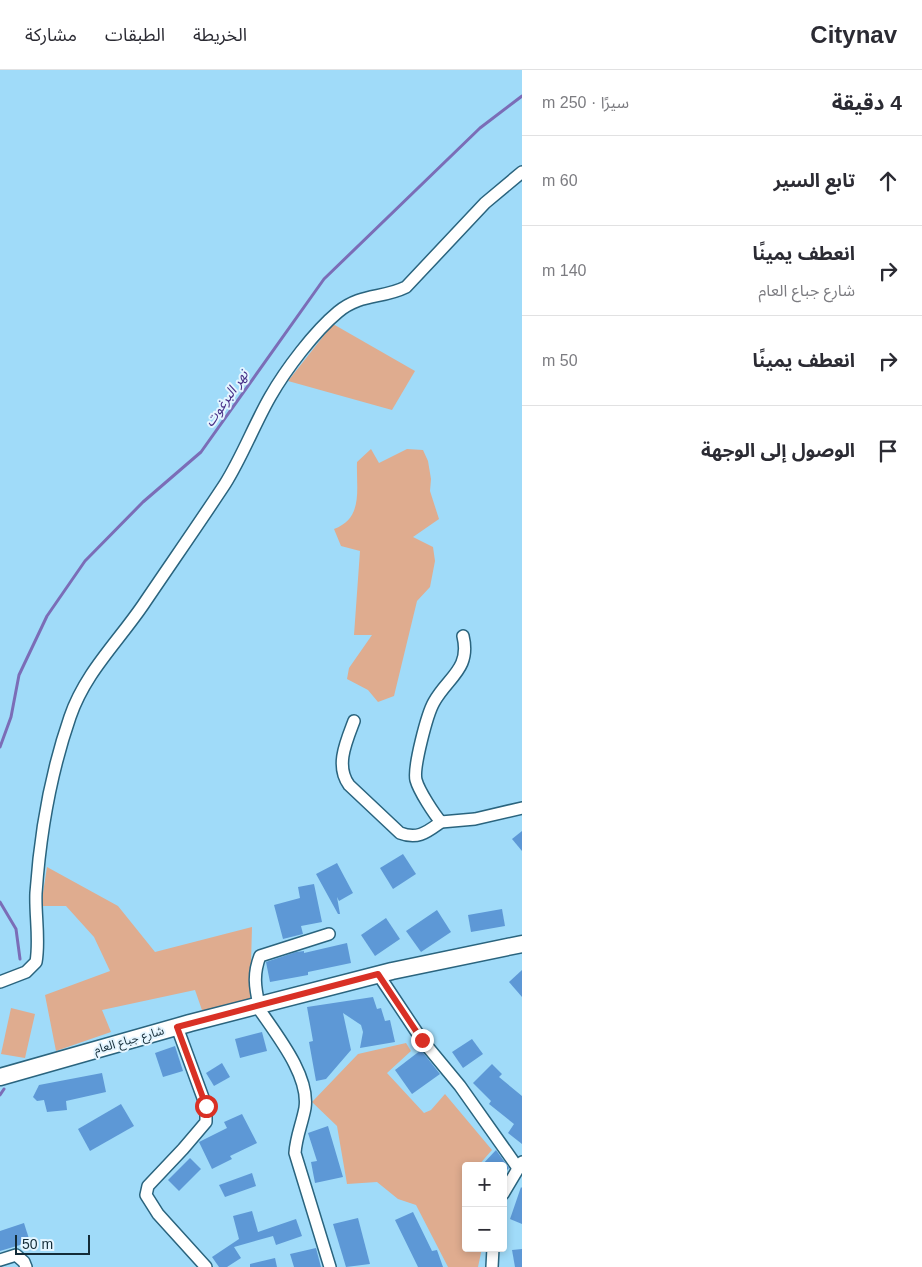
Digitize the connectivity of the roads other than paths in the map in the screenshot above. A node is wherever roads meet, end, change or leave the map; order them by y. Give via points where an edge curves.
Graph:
1 (522, 172) edge
2 (463, 636) dead end
3 (354, 721) dead end
4 (522, 808) edge
5 (442, 822) junction
6 (329, 934) dead end
7 (522, 944) edge
8 (378, 974) junction
9 (0, 982) edge
10 (258, 1006) junction
11 (177, 1027) junction
12 (0, 1077) edge
13 (520, 1165) edge
14 (507, 1187) edge
15 (493, 1252) edge
16 (0, 1260) edge
17 (26, 1267) edge
18 (206, 1267) edge
19 (330, 1267) edge
20 (492, 1267) edge

1 - 9 street via 485,203 406,287 353,301 317,334 271,396 226,482 142,606 89,677 70,717 53,781 38,876 36,962 26,972
2 - 5 street via 464,661 433,703 415,774
3 - 5 street via 342,760 343,777 349,785 400,833 421,835
4 - 5 street via 475,819
6 - 10 street via 260,956 254,985
7 - 8 main road, شارع جباع العام
8 - 10 main road, شارع جباع العام
8 - 13 street via 422,1040
10 - 11 main road, شارع جباع العام
10 - 19 street via 296,1067 305,1089 305,1108 295,1154
11 - 12 main road, شارع جباع العام
11 - 18 street via 202,1090 206,1122 148,1186 146,1195 158,1214
13 - 14 street
15 - 20 street
16 - 17 street via 16,1256

